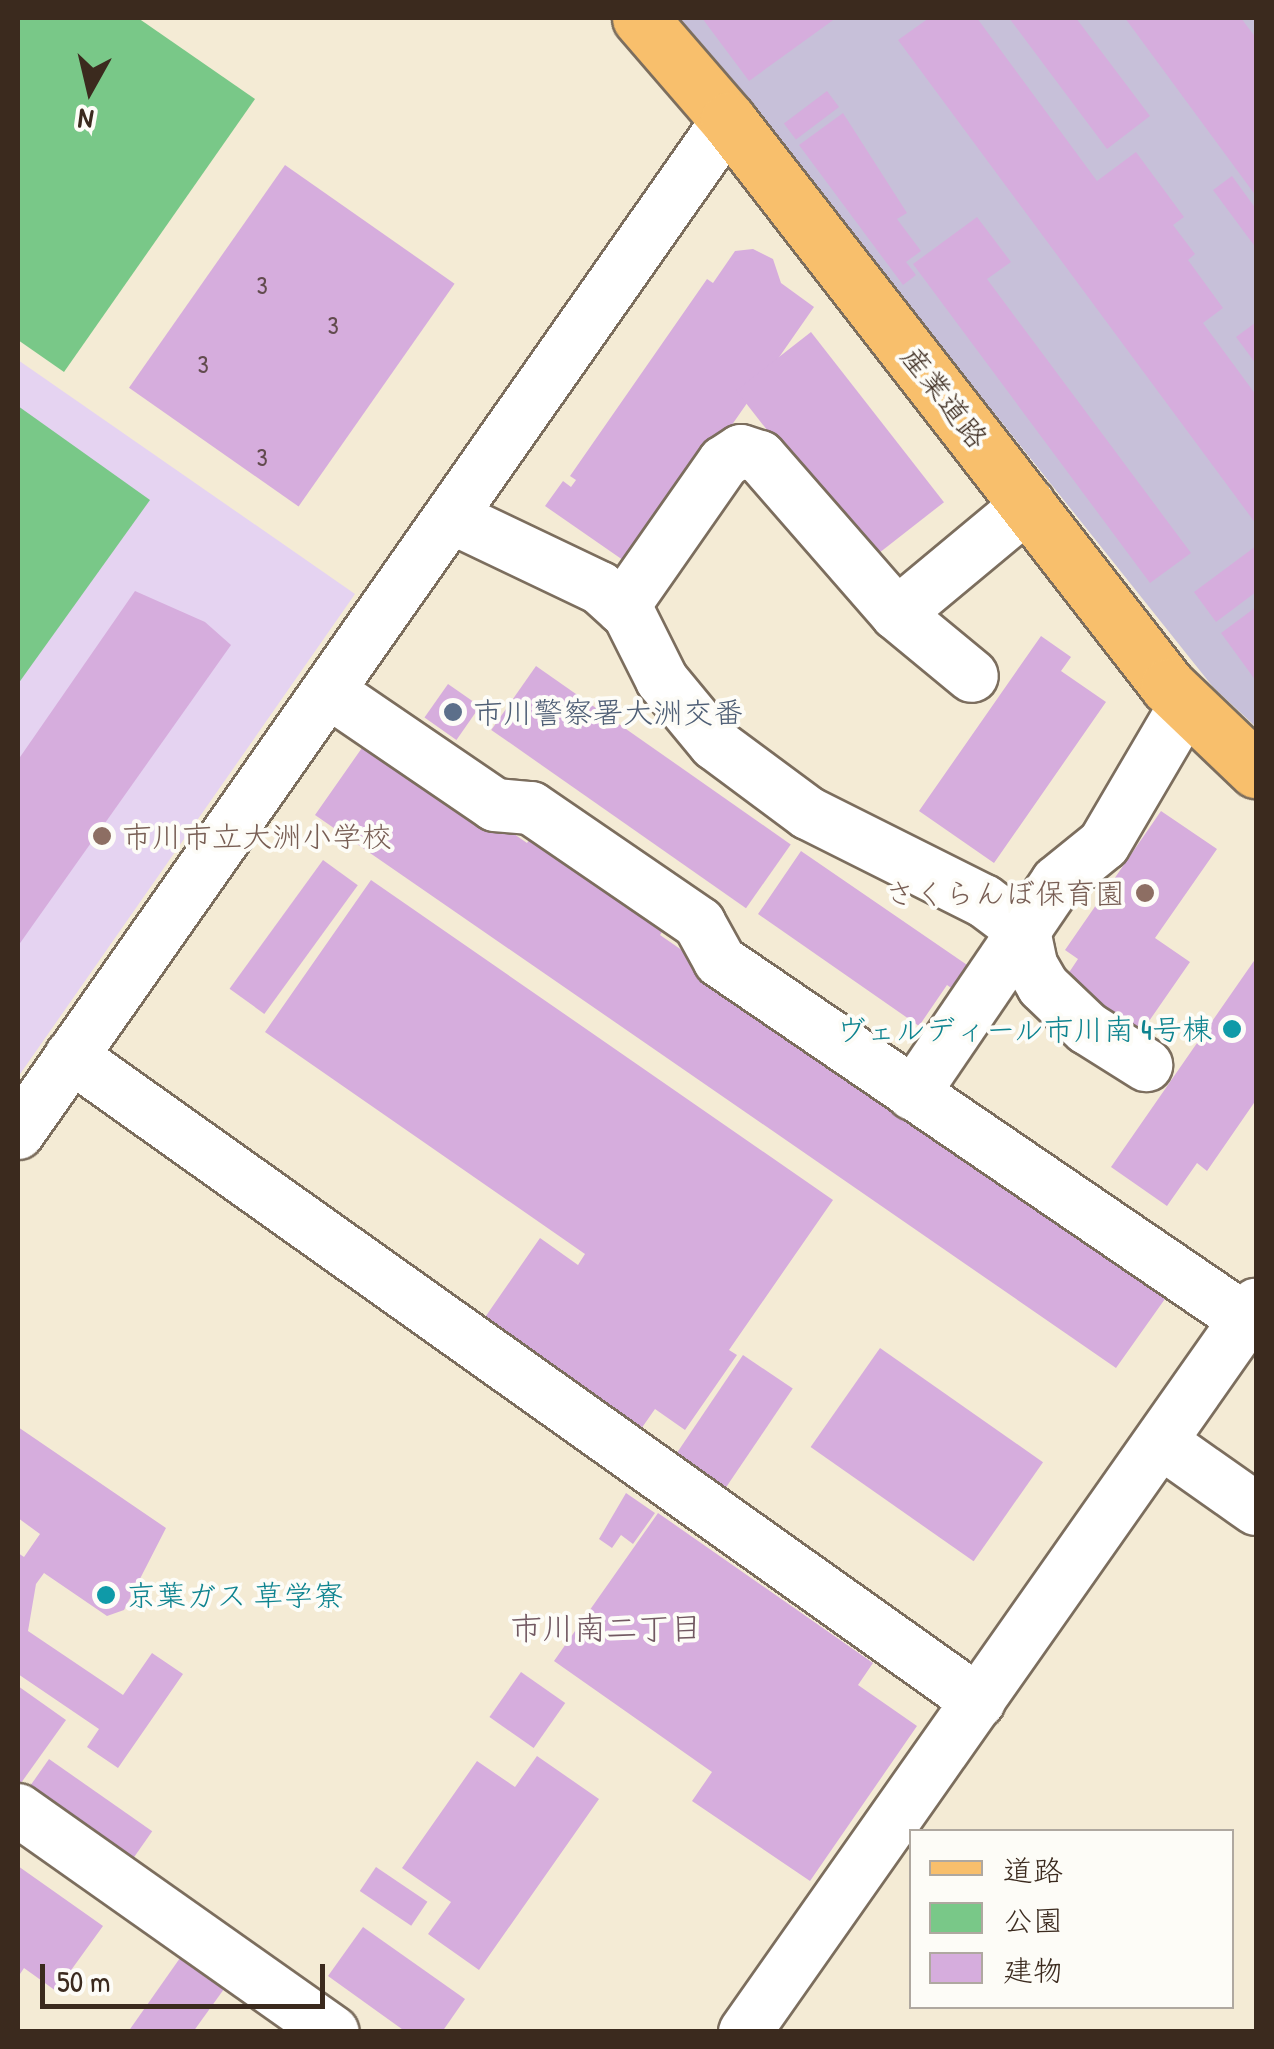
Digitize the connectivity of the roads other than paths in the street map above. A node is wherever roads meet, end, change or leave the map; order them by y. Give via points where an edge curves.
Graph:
1 (640, 18) edge
2 (728, 120) junction
3 (1029, 504) junction
4 (451, 517) junction
5 (622, 608) junction
6 (896, 614) junction
7 (972, 676) dead end
8 (328, 691) junction
9 (1186, 706) junction
10 (1256, 770) edge
11 (1024, 931) junction
12 (71, 1056) junction
13 (1146, 1065) dead end
14 (913, 1094) junction
15 (18, 1133) edge
16 (1251, 1313) edge
17 (1160, 1442) junction
18 (1256, 1509) edge
19 (979, 1702) junction
20 (18, 1810) edge
21 (333, 2032) edge
22 (745, 2032) edge

1 - 2 main road, 産業道路
2 - 3 main road, 産業道路
2 - 4 street
3 - 6 street
3 - 9 main road, 産業道路
4 - 5 street via 600,588
4 - 8 street
5 - 6 street via 724,462 741,451 760,456
5 - 11 street via 662,680 715,744 808,813 984,902
6 - 7 street
8 - 12 street
8 - 14 street via 495,804 531,808 699,922 720,960
9 - 10 main road, 産業道路
9 - 11 street via 1104,844 1072,863
11 - 13 street via 1043,986 1087,1028
11 - 14 street
12 - 15 street
12 - 19 street
14 - 16 street
16 - 17 street
17 - 18 street
17 - 19 street
19 - 22 street
20 - 21 street

